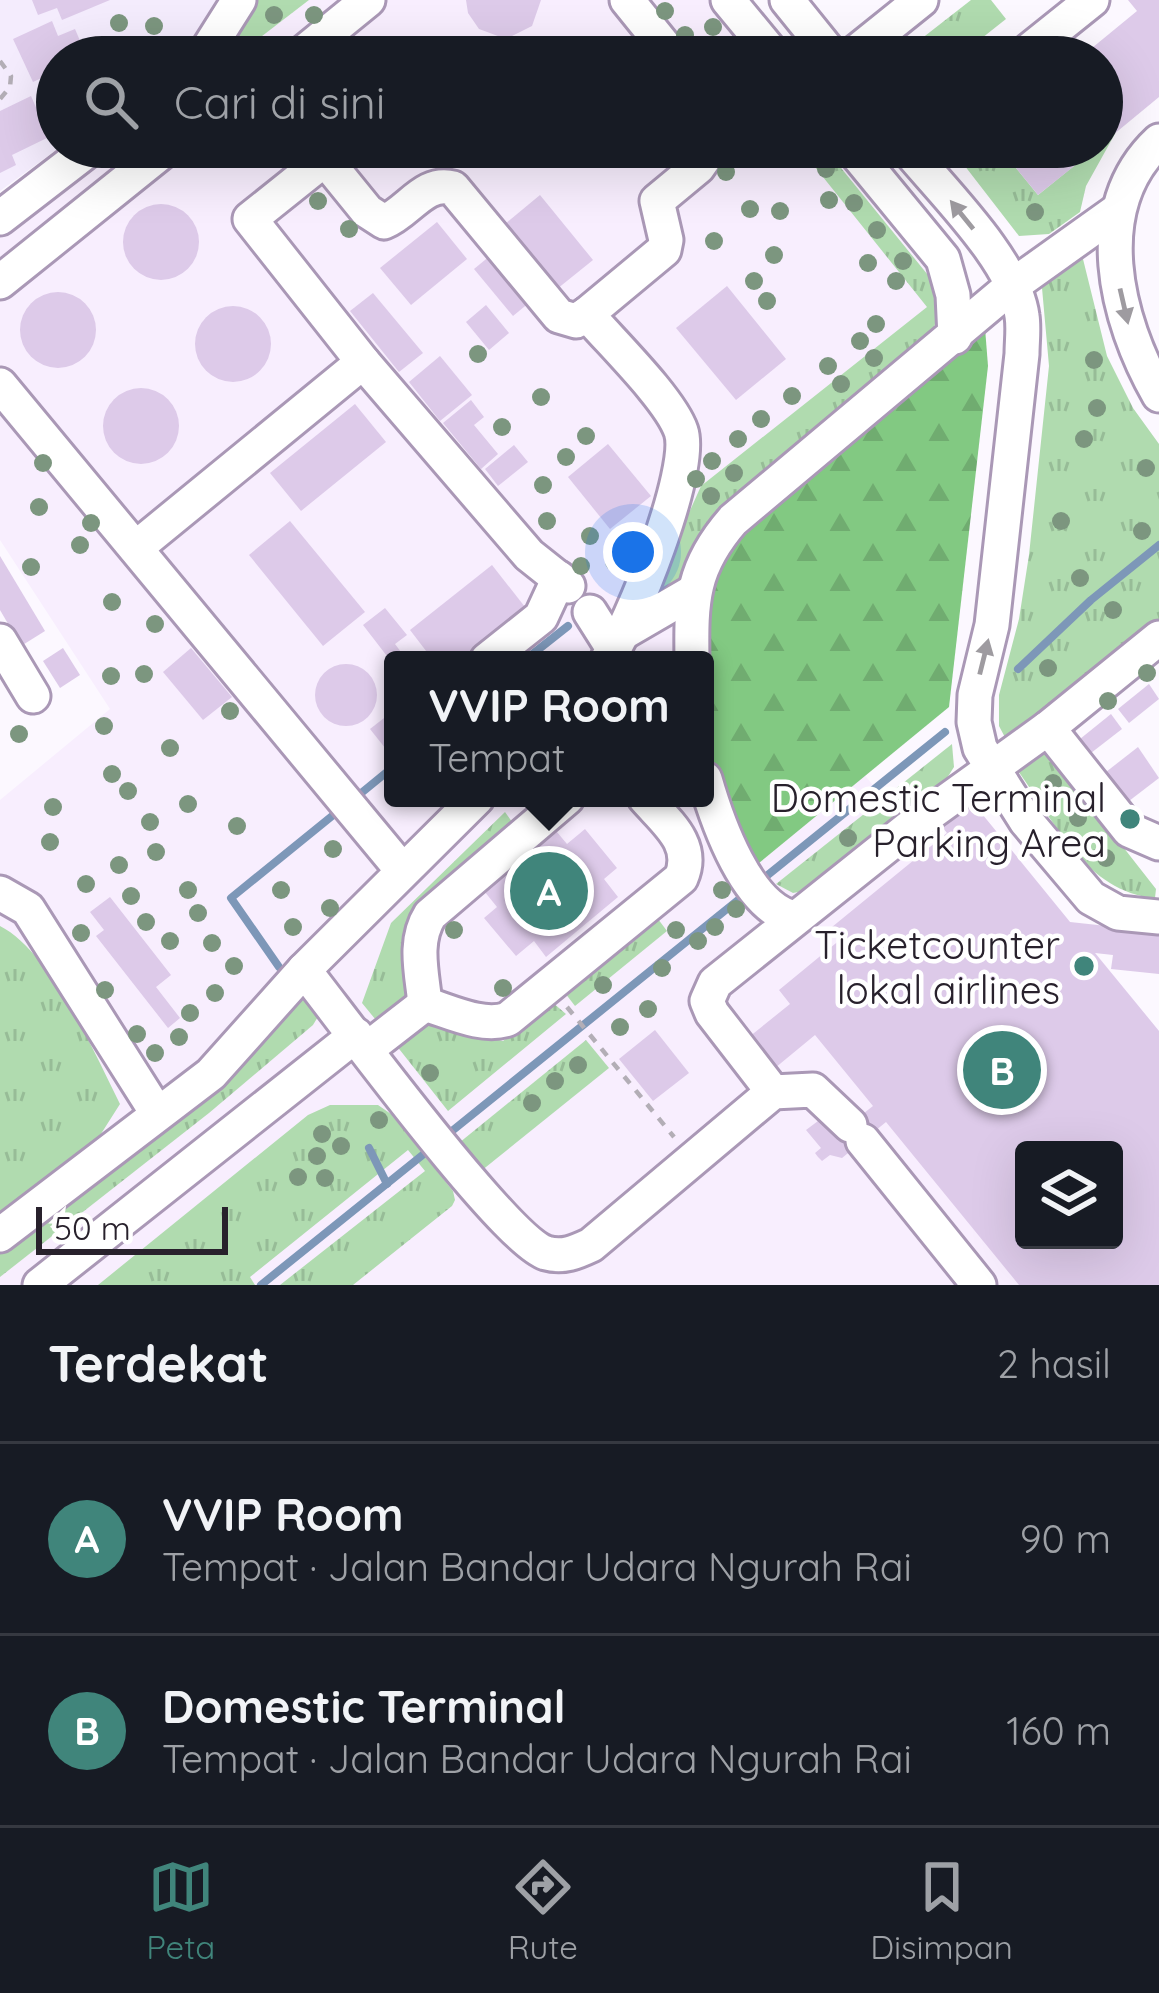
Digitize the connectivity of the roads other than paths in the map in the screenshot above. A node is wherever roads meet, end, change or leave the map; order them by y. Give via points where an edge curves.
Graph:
1 (238, 0) edge
2 (368, 0) edge
3 (627, 0) edge
4 (728, 0) edge
5 (787, 0) edge
6 (921, 0) edge
7 (1092, 0) edge
8 (216, 36) edge
9 (324, 36) edge
10 (657, 36) edge
11 (758, 36) edge
12 (816, 36) edge
13 (876, 36) edge
14 (1047, 36) edge
15 (1159, 141) edge
16 (65, 168) edge
17 (142, 168) edge
18 (304, 168) edge
19 (332, 168) edge
20 (697, 168) edge
21 (867, 168) edge
22 (924, 168) edge
23 (1117, 211) junction
24 (0, 218) edge
25 (0, 282) edge
26 (1012, 286) junction
27 (587, 314) junction
28 (955, 337) junction
29 (363, 362) junction
30 (0, 385) edge
31 (1159, 395) edge
32 (137, 547) junction
33 (693, 592) junction
34 (590, 612) dead end
35 (1159, 638) edge
36 (0, 640) edge
37 (616, 647) edge
38 (498, 651) edge
39 (692, 651) edge
40 (33, 696) dead end
41 (1048, 728) junction
42 (992, 770) junction
43 (468, 807) edge
44 (556, 807) edge
45 (660, 807) edge
46 (713, 807) edge
47 (1159, 843) edge
48 (402, 870) junction
49 (0, 892) edge
50 (1159, 917) edge
51 (795, 918) junction
52 (304, 970) junction
53 (425, 1004) junction
54 (361, 1042) junction
55 (773, 1091) junction
56 (158, 1113) junction
57 (0, 1235) edge
58 (40, 1285) edge
59 (979, 1285) edge

1 - 8 street
2 - 9 street
3 - 10 street
4 - 11 street
5 - 12 street
6 - 13 street
7 - 14 street
15 - 23 street via 1126,183
16 - 24 street
17 - 25 street
18 - 29 street via 250,219
19 - 27 street via 384,222 430,188 453,188 559,316 576,321
20 - 27 street via 658,201 664,250
21 - 28 street via 943,259
26 -> 22 street
23 - 26 street
23 -> 31 street via 1118,280 1141,363
26 - 28 street
42 -> 26 street via 974,709 992,625 1022,354
27 - 37 street via 674,417 685,450
28 - 33 street via 733,520 713,543
29 - 32 street
29 - 38 street via 529,555 563,582 541,617
30 - 32 street
32 - 48 street
33 - 37 street
33 - 39 street
34 - 37 street
35 - 41 street
36 - 40 street
41 - 42 street
41 - 47 street via 1130,830
42 - 50 street via 1091,898 1118,913
42 - 51 street
43 - 48 street
44 - 53 street via 430,915 419,945
45 - 53 street via 688,857 681,878 508,1019 496,1024
46 - 51 street via 763,899
48 - 52 street
49 - 56 street via 28,909
51 - 55 street via 715,983 706,1001
52 - 54 street
52 - 56 street via 212,1074
53 - 54 street
54 - 55 street via 524,1240 558,1255 591,1245
54 - 58 street
55 - 59 street via 813,1090
56 - 57 street

